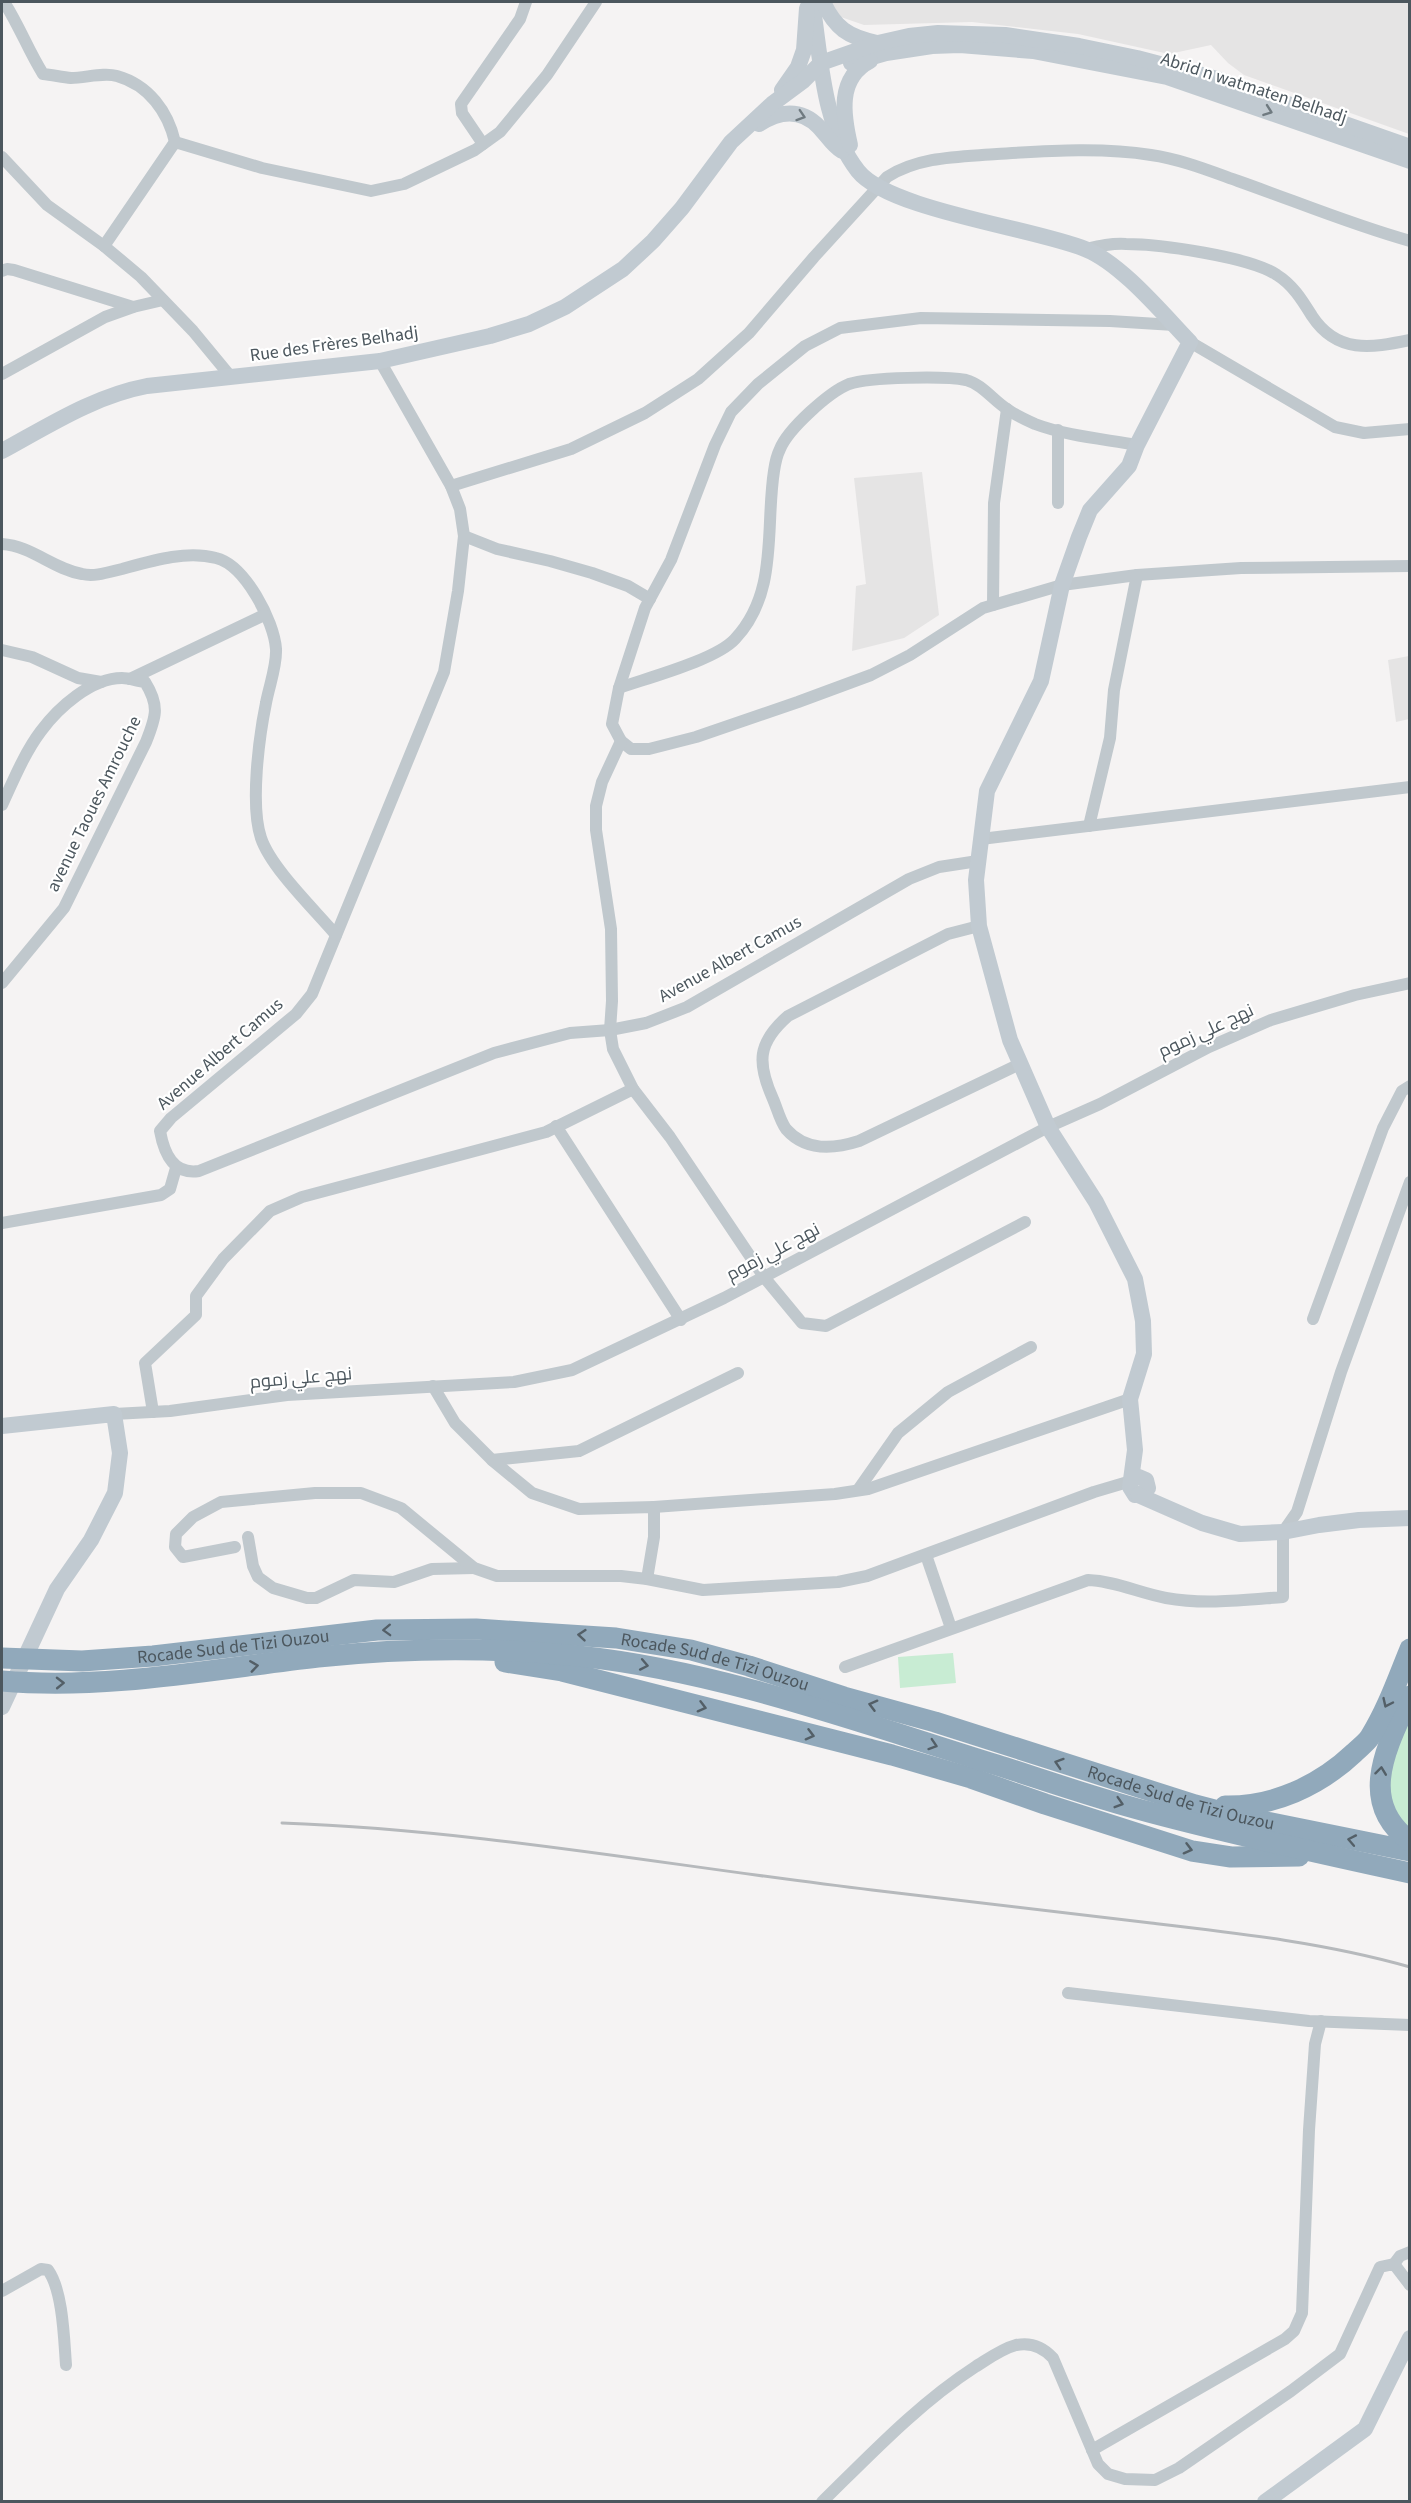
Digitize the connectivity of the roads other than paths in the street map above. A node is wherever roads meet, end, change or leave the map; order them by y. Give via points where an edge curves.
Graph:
1 (4, 2) edge
2 (526, 2) edge
3 (596, 2) edge
4 (808, 2) edge
5 (812, 2) edge
6 (822, 2) edge
7 (882, 48) junction
8 (826, 66) junction
9 (803, 81) joint
10 (772, 104) junction
11 (175, 142) junction
12 (730, 142) junction
13 (483, 144) junction
14 (1410, 147) edge
15 (850, 153) junction
16 (2, 157) edge
17 (1410, 161) edge
18 (878, 187) junction
19 (1410, 241) edge
20 (104, 246) junction
21 (1086, 249) junction
22 (2, 272) edge
23 (163, 300) junction
24 (133, 307) junction
25 (1174, 325) junction
26 (1410, 340) edge
27 (1190, 342) junction
28 (380, 362) junction
29 (2, 374) edge
30 (231, 377) junction
31 (1007, 409) junction
32 (1410, 429) edge
33 (1058, 430) junction
34 (1137, 445) junction
35 (2, 451) edge
36 (451, 486) junction
37 (1058, 503) dead end
38 (464, 536) junction
39 (2, 544) edge
40 (1410, 566) edge
41 (1137, 575) junction
42 (1062, 585) junction
43 (650, 599) junction
44 (993, 605) junction
45 (264, 615) junction
46 (2, 650) edge
47 (130, 679) junction
48 (101, 682) junction
49 (619, 688) junction
50 (621, 741) junction
51 (1410, 787) edge
52 (2, 805) edge
53 (1089, 826) junction
54 (981, 839) junction
55 (978, 861) junction
56 (978, 926) junction
57 (336, 935) junction
58 (2, 983) edge
59 (1410, 983) edge
60 (610, 1030) junction
61 (1020, 1064) junction
62 (1410, 1086) edge
63 (633, 1089) junction
64 (556, 1126) junction
65 (1048, 1127) junction
66 (176, 1168) junction
67 (1410, 1182) edge
68 (1025, 1222) dead end
69 (2, 1223) edge
70 (764, 1277) junction
71 (1313, 1319) dead end
72 (681, 1320) junction
73 (1031, 1347) dead end
74 (738, 1373) dead end
75 (433, 1386) junction
76 (1130, 1399) junction
77 (153, 1412) junction
78 (114, 1414) junction
79 (3, 1429) edge
80 (492, 1460) junction
81 (1138, 1485) junction
82 (858, 1490) junction
83 (654, 1507) junction
84 (1410, 1518) edge
85 (1410, 1527) edge
86 (1302, 1528) junction
87 (1283, 1532) junction
88 (248, 1537) dead end
89 (235, 1547) dead end
90 (926, 1556) junction
91 (474, 1568) junction
92 (647, 1579) junction
93 (951, 1628) junction
94 (1410, 1649) edge
95 (418, 1651) junction
96 (2, 1658) edge
97 (845, 1667) dead end
98 (2, 1682) edge
99 (1410, 1695) edge
100 (2, 1707) edge
101 (1195, 1805) junction
102 (1410, 1841) edge
103 (1410, 1851) edge
104 (1324, 1855) junction
105 (1410, 1873) edge
106 (1068, 1993) dead end
107 (1321, 2021) junction
108 (1410, 2025) edge
109 (1410, 2252) edge
110 (1394, 2264) junction
111 (1410, 2285) edge
112 (2, 2291) edge
113 (1410, 2338) edge
114 (66, 2365) dead end
115 (1092, 2450) junction
116 (822, 2502) edge
117 (1265, 2502) edge

1 - 11 street via 43,74 69,78 116,75 158,102 170,122
2 - 13 street via 520,20 461,104 462,113
3 - 13 street via 547,75 500,132
4 - 10 main road via 804,50 798,67
5 - 8 main road
6 - 7 main road via 834,22
6 - 8 main road
7 - 8 main road, Abrid n watmaten Belhadj
7 - 14 main road via 938,33 965,32 1079,46 1195,73
7 - 15 main road via 849,80 843,110
7 -> 17 main road, Abrid n watmaten Belhadj via 994,46 1113,65 1202,87
8 - 9 main road, Abrid n watmaten Belhadj
8 - 15 main road via 834,125
9 - 10 main road, Rue des Frères Belhadj
10 - 12 main road, Rue des Frères Belhadj
11 - 13 street via 262,168 371,191 404,184
11 - 20 street
12 -> 15 main road via 782,112 801,114 834,145
12 - 28 main road, Rue des Frères Belhadj via 653,241 594,290 529,324
15 - 18 main road via 859,172
16 - 20 street via 47,205
18 - 19 street via 901,169 954,157 1099,151 1152,155 1210,171
18 - 21 main road via 913,202
18 - 36 street via 749,333 698,378 645,413 571,449
20 - 23 street
21 - 25 main road via 1111,264
21 - 26 street via 1127,243 1243,262 1286,281 1325,332 1337,341 1364,348
22 - 24 street via 14,270
23 - 24 street
23 - 30 street
24 - 29 street via 105,317
25 - 27 main road
25 - 43 street via 921,318 840,328 805,346 731,412 671,560
27 - 32 street via 1335,427 1364,433
27 - 34 main road
28 - 30 main road, Rue des Frères Belhadj
28 - 36 street, Avenue Albert Camus
30 - 35 main road, Rue des Frères Belhadj via 120,391
31 - 33 street
31 - 44 street via 994,503
31 - 49 street via 969,381 952,379 874,379 848,385 825,399 780,447 774,470 768,569 748,624 733,642 707,656
33 - 34 street
33 - 37 street
34 - 42 main road via 1129,466 1090,510
36 - 38 street, Avenue Albert Camus
38 - 43 street via 497,549 592,573
38 - 57 street, Avenue Albert Camus via 444,672
39 - 45 street via 21,546 82,574 100,574 188,556 218,558 249,583
40 - 41 street via 1240,568
41 - 42 street
41 - 53 street via 1114,690 1110,738
42 - 44 street
42 - 54 main road via 1041,681 987,791
43 - 49 street
44 - 50 street via 871,675 798,702 649,749 631,748
45 - 47 street
45 - 57 street via 274,634 276,652 262,722 257,790 261,840 275,863
46 - 48 street via 32,657 78,678
47 - 48 street
47 - 58 street, avenue Taoues Amrouche via 145,682 153,696 156,716 146,742 64,908
48 - 52 street via 81,693 41,731
49 - 50 street via 612,724
50 - 60 street via 602,782 596,806 611,929
51 - 53 street
53 - 54 street
54 - 55 main road
55 - 56 main road
55 - 60 street, Avenue Albert Camus via 939,867 909,879 687,1007 646,1023
56 - 61 main road
56 - 61 street via 948,934 788,1016 766,1042 761,1062 764,1079 785,1128 798,1139 818,1147 836,1148 859,1141
57 - 66 street, Avenue Albert Camus via 312,994 296,1014 160,1131
59 - 65 street, نهج علي زموم via 1271,1020
60 - 63 street via 613,1049
60 - 66 street, Avenue Albert Camus via 570,1033 494,1053 199,1171 188,1173
61 - 65 main road
62 - 71 street via 1402,1091 1383,1128
63 - 64 street
63 - 70 street
64 - 72 street
64 - 77 street via 302,1197 270,1211 223,1259 196,1296 196,1315 145,1363
65 - 70 street, نهج علي زموم
65 - 76 main road via 1096,1202 1135,1279 1144,1354
66 - 69 street via 170,1189 161,1195
67 - 87 street via 1341,1372 1297,1512
68 - 70 street via 826,1326 802,1323
70 - 72 street, نهج علي زموم
72 - 75 street, نهج علي زموم via 572,1370 513,1382
73 - 82 street via 948,1392 898,1433
74 - 80 street via 579,1451
75 - 77 street, نهج علي زموم via 287,1395
75 - 80 street via 455,1423
76 - 81 main road
76 - 82 street
77 - 78 street, نهج علي زموم
78 - 79 main road
78 - 100 main road via 120,1453 115,1493 91,1540 57,1589
80 - 83 street via 532,1493 579,1509
81 - 87 main road via 1153,1492 1167,1506 1202,1523 1240,1534
81 - 90 street via 1094,1492
82 - 83 street
83 - 92 street
84 - 86 main road
85 - 86 main road
86 - 87 main road
87 - 93 street via 1283,1597 1186,1601 1088,1580
88 - 91 street via 258,1577 273,1588 307,1599 316,1599 354,1580 394,1582 432,1569
89 - 91 street via 183,1557 175,1547 176,1534 193,1517 221,1502 361,1493 401,1508
90 - 92 street via 838,1582 703,1590
90 - 93 street
91 - 92 street via 498,1576
93 - 97 street
94 -> 101 highway via 1369,1739 1343,1763 1301,1791 1263,1803
98 -> 95 highway, Rocade Sud de Tizi Ouzou via 108,1682 319,1657
95 -> 104 highway, Rocade Sud de Tizi Ouzou via 540,1652 616,1660 729,1684 1144,1811
95 -> 104 highway via 562,1671 892,1755 1192,1851 1231,1857
101 -> 96 highway, Rocade Sud de Tizi Ouzou via 749,1666 691,1650 616,1638 476,1629 377,1630 153,1656 82,1660
102 -> 99 highway via 1388,1815 1381,1800 1380,1781 1381,1764
103 -> 101 highway, Rocade Sud de Tizi Ouzou
104 - 105 highway, Rocade Sud de Tizi Ouzou
106 - 107 street
107 - 108 street
107 - 115 street via 1315,2044 1309,2130 1305,2287 1302,2313 1294,2331
109 - 110 street
110 - 111 street
110 - 115 street via 1380,2267 1340,2354 1168,2475 1140,2481 1108,2474
112 - 114 street via 41,2269 48,2270 59,2308
113 - 117 main road via 1365,2429
115 - 116 street via 1053,2358 1044,2349 1017,2345 997,2353 935,2394

